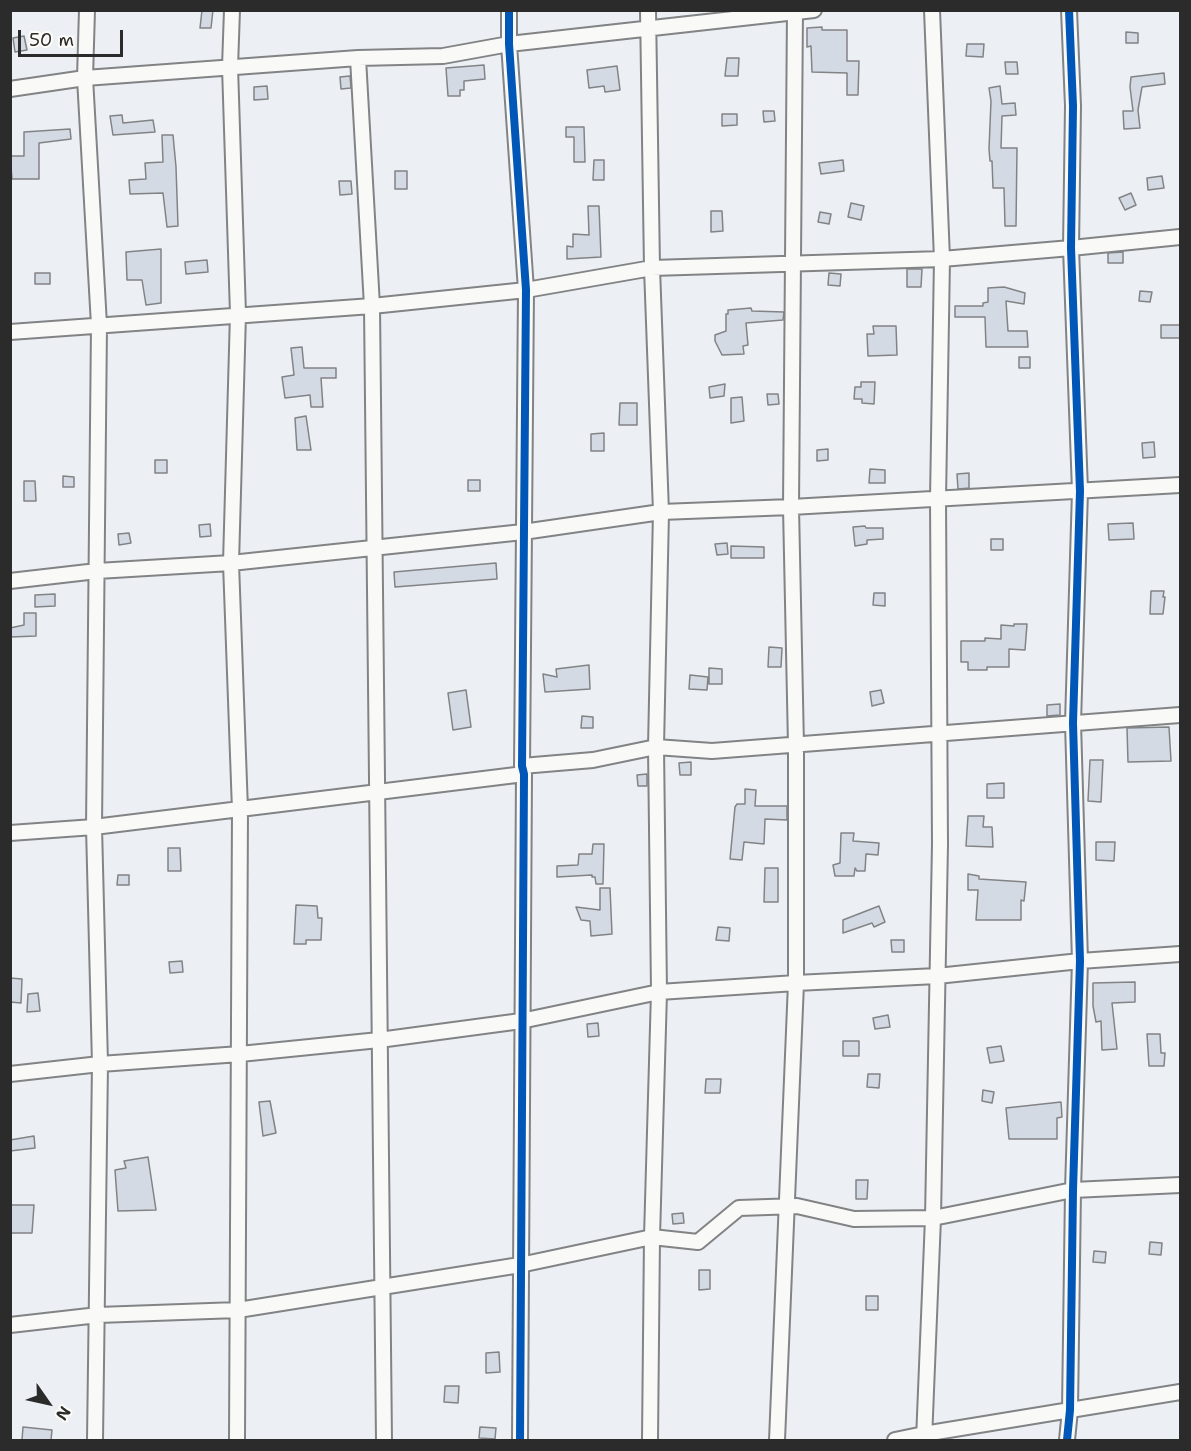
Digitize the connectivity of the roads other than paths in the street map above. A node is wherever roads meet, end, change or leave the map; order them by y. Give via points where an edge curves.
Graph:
1 (87, 10) edge
2 (232, 10) edge
3 (509, 10) edge
4 (648, 10) edge
5 (814, 10) edge
6 (932, 10) edge
7 (1069, 10) edge
8 (795, 12) edge
9 (648, 28) junction
10 (509, 44) junction
11 (358, 58) junction
12 (230, 67) junction
13 (85, 78) junction
14 (10, 89) edge
15 (1180, 237) edge
16 (1071, 249) junction
17 (942, 259) junction
18 (794, 263) junction
19 (652, 268) junction
20 (526, 290) junction
21 (372, 306) junction
22 (237, 314) junction
23 (99, 325) junction
24 (10, 332) edge
25 (1180, 485) edge
26 (1080, 491) junction
27 (938, 499) junction
28 (791, 507) junction
29 (661, 512) junction
30 (523, 532) junction
31 (376, 547) junction
32 (231, 563) junction
33 (97, 571) junction
34 (10, 581) edge
35 (1180, 715) edge
36 (1073, 723) junction
37 (939, 734) junction
38 (796, 746) junction
39 (656, 747) junction
40 (523, 770) junction
41 (379, 794) junction
42 (240, 810) junction
43 (94, 827) junction
44 (10, 833) edge
45 (1180, 954) edge
46 (1080, 961) junction
47 (938, 976) junction
48 (796, 982) junction
49 (659, 992) junction
50 (521, 1021) junction
51 (379, 1040) junction
52 (240, 1054) junction
53 (100, 1064) junction
54 (10, 1074) edge
55 (1180, 1185) edge
56 (1073, 1190) junction
57 (787, 1206) junction
58 (933, 1218) junction
59 (652, 1237) junction
60 (520, 1265) junction
61 (382, 1286) junction
62 (238, 1310) junction
63 (98, 1315) junction
64 (10, 1325) edge
65 (1180, 1392) edge
66 (1070, 1410) junction
67 (924, 1437) edge
68 (95, 1440) edge
69 (237, 1440) edge
70 (384, 1440) edge
71 (520, 1440) edge
72 (650, 1440) edge
73 (777, 1440) edge
74 (895, 1440) edge
75 (1067, 1440) edge

1 - 13 street
2 - 12 street
3 - 10 street
4 - 9 street
5 - 8 street
6 - 17 street
7 - 16 street via 1073,106
8 - 9 street
8 - 18 street
9 - 10 street
9 - 19 street
10 - 11 street via 442,56
10 - 20 street
11 - 12 street
11 - 21 street
12 - 13 street
12 - 22 street
13 - 14 street
13 - 23 street
15 - 16 street
16 - 17 street
16 - 26 street
17 - 18 street
17 - 27 street
18 - 19 street
18 - 28 street
19 - 20 street
19 - 29 street
20 - 21 street
20 - 30 street
21 - 22 street
21 - 31 street
22 - 23 street
22 - 32 street
23 - 24 street
23 - 33 street
25 - 26 street
26 - 27 street
26 - 36 street
27 - 28 street
27 - 37 street
28 - 29 street
28 - 38 street
29 - 30 street
29 - 39 street
30 - 31 street
30 - 40 street
31 - 32 street
31 - 41 street
32 - 33 street
32 - 42 street
33 - 34 street
33 - 43 street
35 - 36 street
36 - 37 street
36 - 46 street
37 - 38 street
37 - 47 street
38 - 39 street via 712,751
38 - 48 street
39 - 40 street
39 - 49 street
40 - 41 street
40 - 50 street
41 - 42 street
41 - 51 street
42 - 43 street
42 - 52 street
43 - 44 street
43 - 53 street
45 - 46 street
46 - 47 street
46 - 56 street
47 - 48 street
47 - 58 street
48 - 49 street
48 - 57 street
49 - 50 street
49 - 59 street
50 - 51 street
50 - 60 street
51 - 52 street
51 - 61 street
52 - 53 street
52 - 62 street
53 - 54 street
53 - 63 street
55 - 56 street
56 - 58 street
56 - 66 street
57 - 58 street via 854,1219
57 - 59 street via 739,1208 698,1242
57 - 73 street
58 - 67 street
59 - 60 street
59 - 72 street
60 - 61 street
60 - 71 street
61 - 62 street
61 - 70 street
62 - 63 street
62 - 69 street
63 - 64 street
63 - 68 street
65 - 66 street
66 - 67 street
66 - 75 street
67 - 74 street

